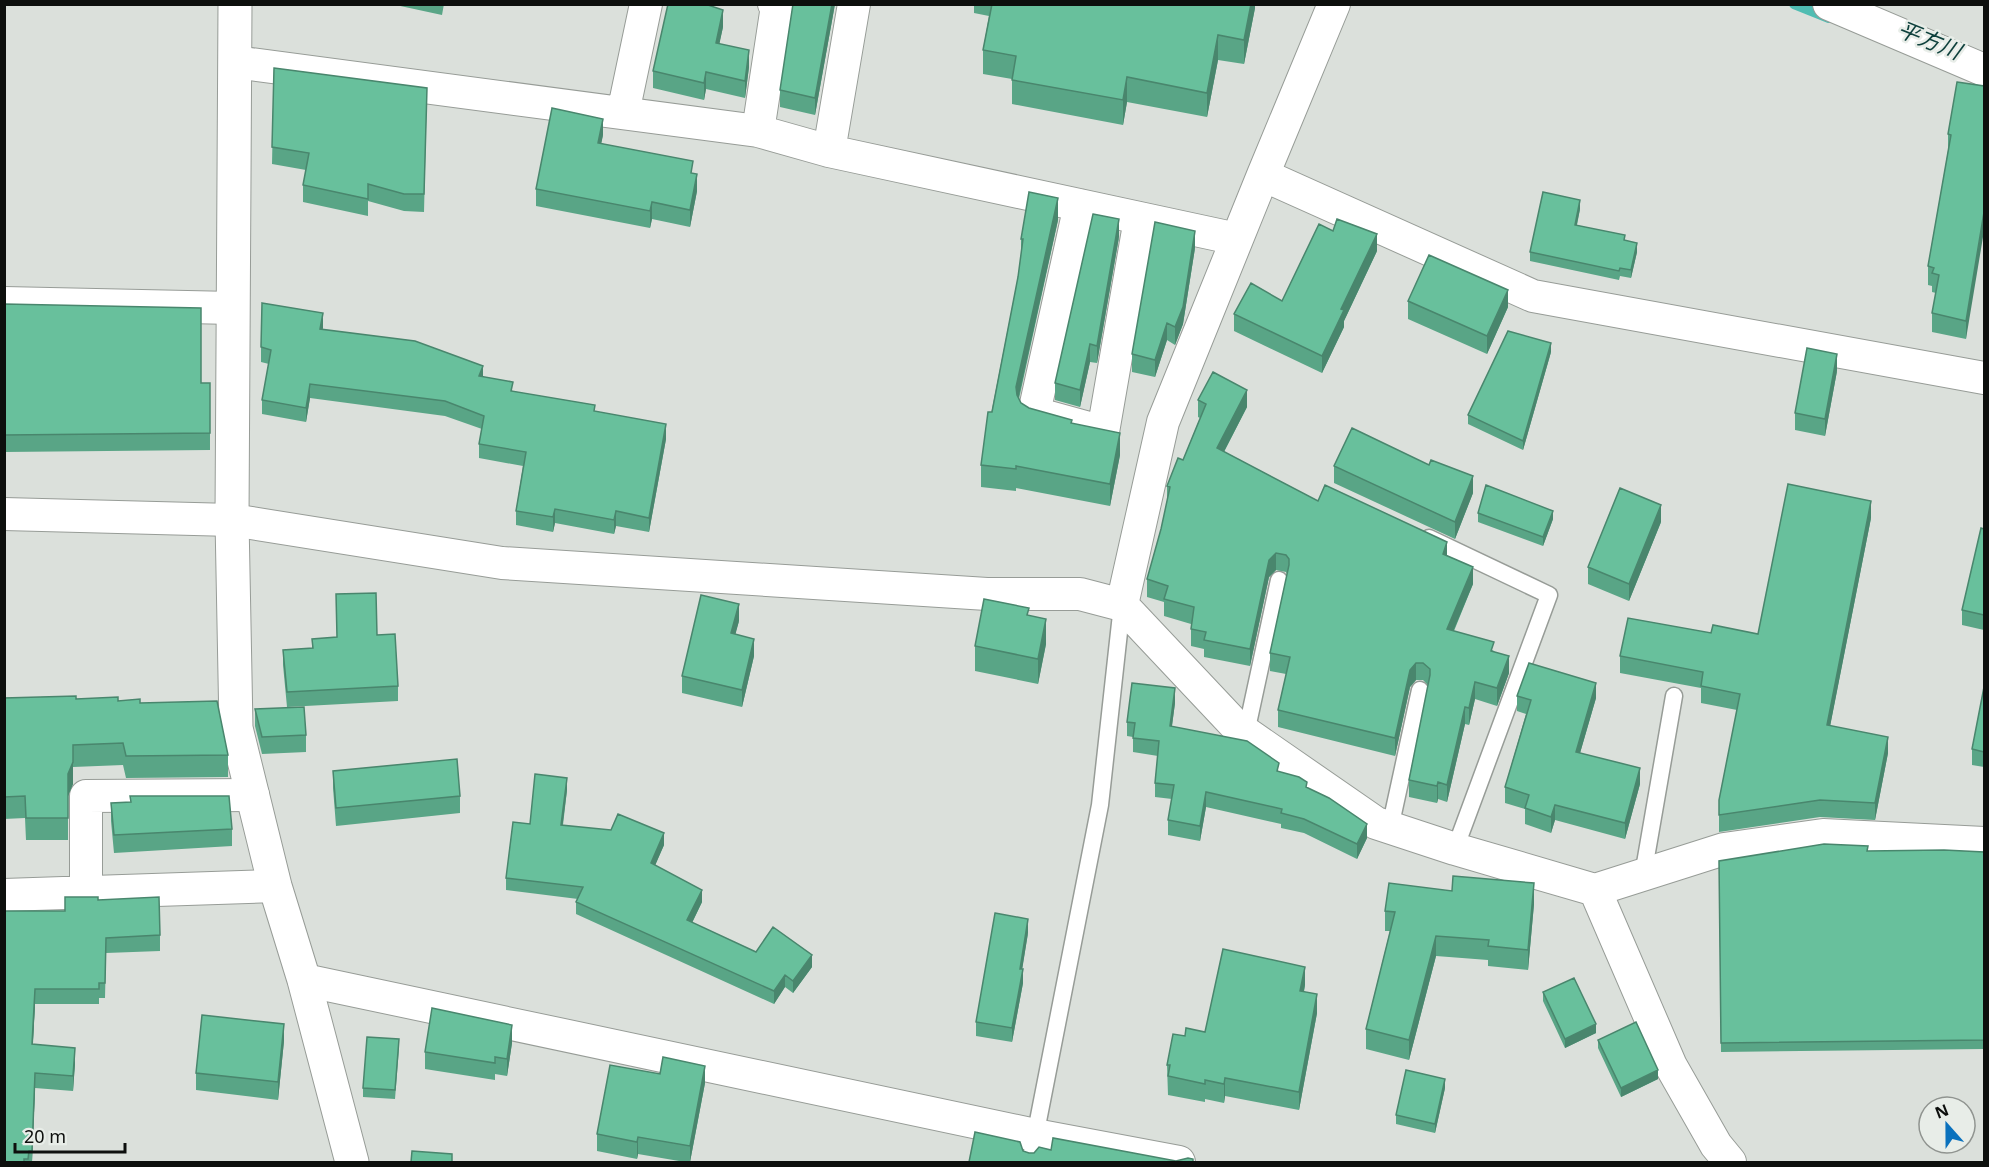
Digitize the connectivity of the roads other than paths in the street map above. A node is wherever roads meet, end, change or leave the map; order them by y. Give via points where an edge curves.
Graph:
1 (235, 4) edge
2 (646, 4) edge
3 (774, 4) edge
4 (854, 4) edge
5 (1334, 4) edge
6 (1829, 4) edge
7 (235, 62) junction
8 (1984, 70) edge
9 (623, 113) junction
10 (758, 131) junction
11 (830, 151) junction
12 (1263, 175) junction
13 (1080, 205) junction
14 (1140, 219) junction
15 (1237, 239) junction
16 (4, 303) edge
17 (233, 308) junction
18 (1984, 378) edge
19 (4, 514) edge
20 (232, 520) junction
21 (1414, 532) edge
22 (1279, 580) dead end
23 (1122, 605) junction
24 (1420, 690) dead end
25 (1674, 696) dead end
26 (1246, 733) junction
27 (253, 795) junction
28 (1390, 828) junction
29 (1984, 843) edge
30 (1455, 849) junction
31 (1643, 875) junction
32 (275, 886) junction
33 (1595, 890) junction
34 (86, 892) junction
35 (4, 895) edge
36 (304, 980) junction
37 (1033, 1149) edge
38 (352, 1162) edge
39 (1179, 1162) edge
40 (1730, 1162) edge

1 - 7 street
2 - 9 street
3 - 10 street via 777,6
4 - 11 street
5 - 12 street
6 - 8 street
7 - 9 street
7 - 17 street
9 - 10 street
10 - 11 street
11 - 13 street
12 - 15 street
12 - 18 street via 1533,296
13 - 14 street
13 - 14 street via 1034,413 1103,432
14 - 15 street
15 - 23 street via 1163,422
16 - 17 street
17 - 20 street
19 - 20 street
20 - 23 street via 502,563 987,594 1080,594
20 - 27 street via 236,728
21 - 30 lane via 1549,595
22 - 26 lane
23 - 26 street
23 - 37 lane via 1100,805
24 - 28 lane
25 - 31 lane
26 - 28 street via 1376,823
27 - 32 street
27 - 34 street via 86,796
28 - 30 street
29 - 31 street via 1823,835 1724,849
30 - 33 street
31 - 33 street
32 - 34 street
32 - 36 street
33 - 40 street via 1671,1066 1716,1145
34 - 35 street
36 - 37 street
36 - 38 street
37 - 39 street

